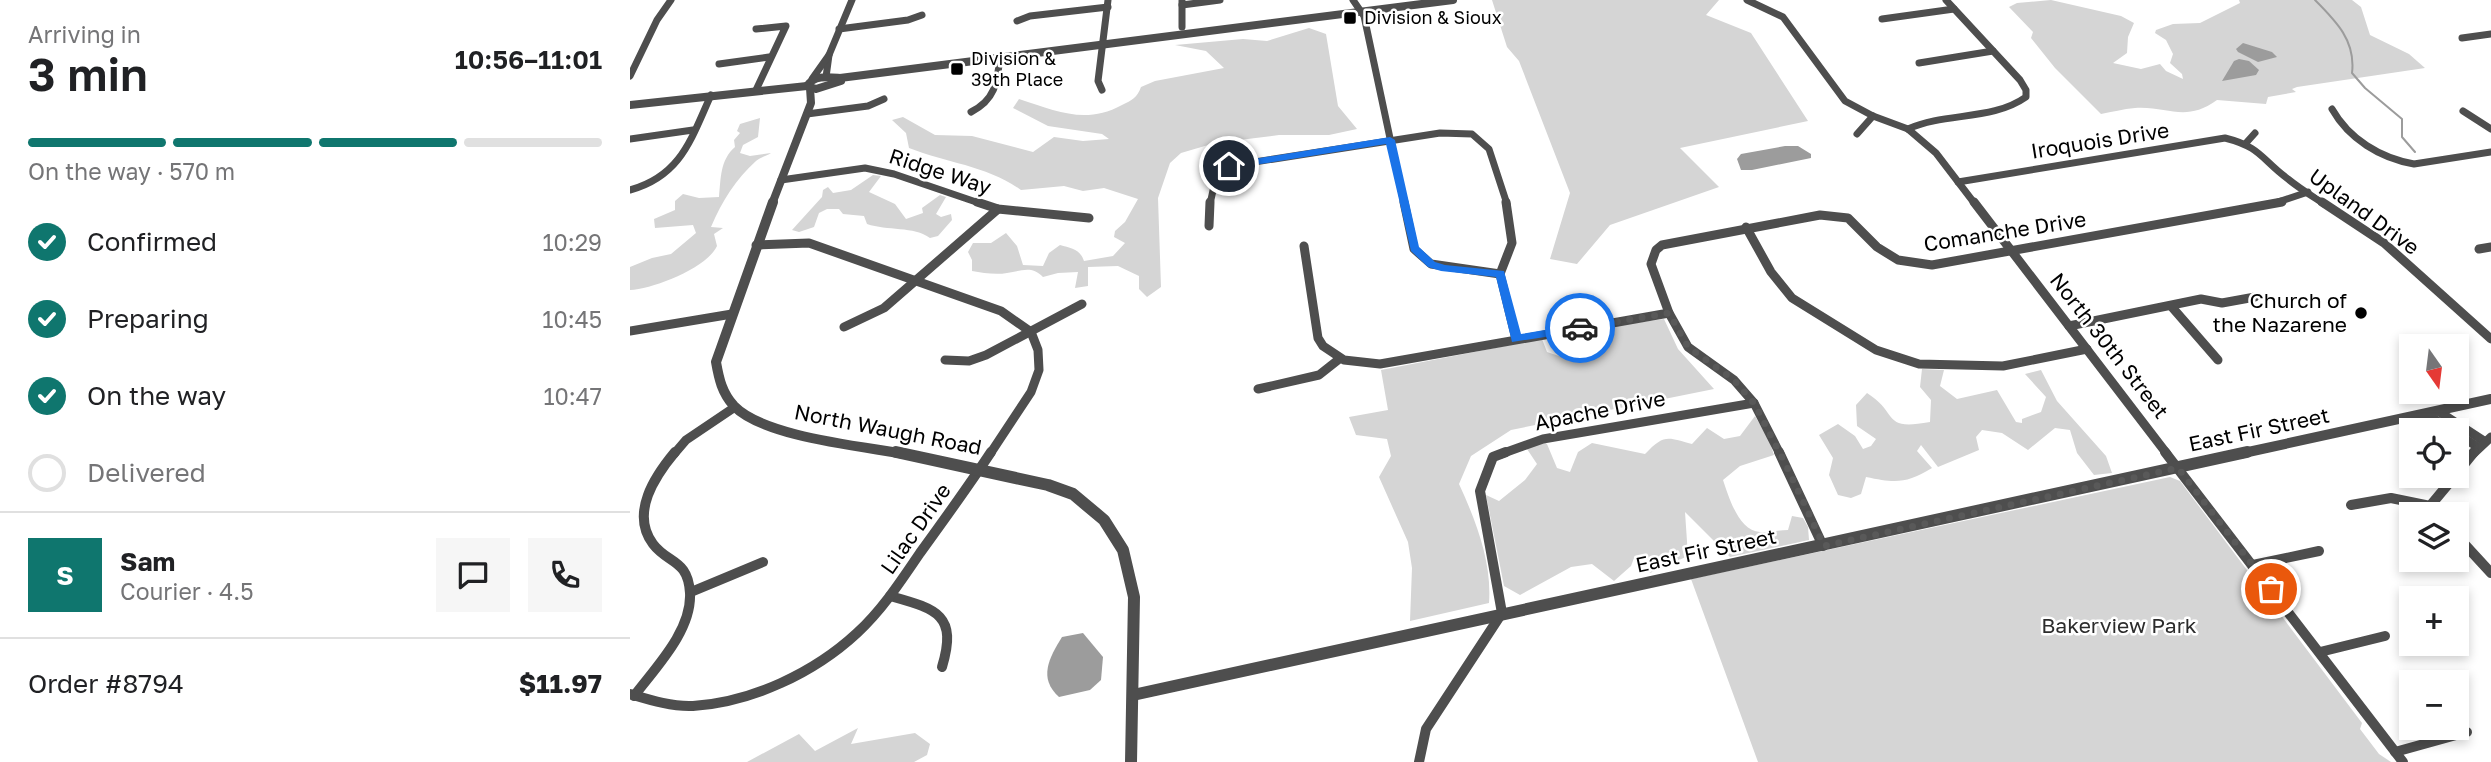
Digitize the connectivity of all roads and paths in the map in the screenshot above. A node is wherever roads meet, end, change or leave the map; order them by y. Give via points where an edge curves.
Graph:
1 (671, 0) edge
2 (852, 0) edge
3 (1220, 0) edge
4 (1353, 0) edge
5 (1453, 0) edge
6 (1747, 0) edge
7 (1946, 0) edge
8 (1182, 2) edge
9 (1108, 3) edge
10 (1954, 9) junction
11 (1361, 12) junction
12 (922, 15) dead end
13 (1881, 19) dead end
14 (1017, 21) dead end
15 (1182, 27) dead end
16 (756, 29) dead end
17 (839, 29) junction
18 (2491, 34) edge
19 (2462, 38) dead end
20 (1101, 46) junction
21 (1993, 51) junction
22 (829, 55) junction
23 (769, 57) junction
24 (1000, 58) junction
25 (1919, 63) dead end
26 (719, 65) dead end
27 (630, 76) edge
28 (825, 82) junction
29 (810, 84) junction
30 (756, 90) junction
31 (1102, 90) dead end
32 (711, 95) junction
33 (884, 99) dead end
34 (630, 105) edge
35 (812, 105) junction
36 (2332, 109) dead end
37 (2463, 111) dead end
38 (971, 112) dead end
39 (1873, 116) junction
40 (1908, 129) junction
41 (2491, 129) edge
42 (694, 130) junction
43 (2255, 133) dead end
44 (1857, 134) dead end
45 (630, 139) edge
46 (1390, 140) junction
47 (2246, 143) junction
48 (2491, 146) edge
49 (2491, 152) edge
50 (2440, 159) junction
51 (781, 180) junction
52 (1958, 182) junction
53 (630, 190) edge
54 (2308, 192) junction
55 (998, 209) junction
56 (1089, 218) dead end
57 (1209, 226) dead end
58 (1746, 227) junction
59 (756, 245) junction
60 (1304, 246) dead end
61 (2491, 247) edge
62 (2479, 250) dead end
63 (2011, 251) junction
64 (1500, 274) junction
65 (916, 280) junction
66 (2255, 297) dead end
67 (1082, 304) dead end
68 (2171, 306) junction
69 (1669, 313) junction
70 (732, 314) junction
71 (2069, 326) junction
72 (844, 327) dead end
73 (630, 331) edge
74 (1031, 332) junction
75 (1516, 339) junction
76 (2491, 339) edge
77 (2087, 349) junction
78 (1338, 359) junction
79 (945, 360) dead end
80 (2217, 360) dead end
81 (1258, 389) dead end
82 (2491, 399) edge
83 (1754, 403) junction
84 (735, 407) junction
85 (2432, 412) junction
86 (2439, 418) edge
87 (2485, 442) edge
88 (2469, 460) edge
89 (980, 468) junction
90 (2178, 468) junction
91 (2417, 502) edge
92 (2351, 505) dead end
93 (1824, 546) junction
94 (2469, 549) edge
95 (2319, 551) dead end
96 (763, 562) dead end
97 (2253, 565) junction
98 (2491, 573) edge
99 (691, 592) junction
100 (890, 596) junction
101 (1502, 613) junction
102 (2385, 636) dead end
103 (2320, 652) junction
104 (942, 667) dead end
105 (632, 695) edge
106 (1133, 695) junction
107 (2437, 740) edge
108 (2395, 751) junction
109 (1131, 762) edge
110 (1419, 762) edge
111 (2403, 762) edge

1 - 27 street
2 - 17 street
3 - 8 street
4 - 11 street
5 - 11 street
6 - 39 street, North 30th Street via 1783,17 1845,101
7 - 10 street
8 - 15 street
9 - 14 street
9 - 20 street
10 - 13 street
10 - 21 street
11 - 20 street
11 - 46 street
12 - 17 street
16 - 23 street via 786,26
17 - 22 street
18 - 19 street
20 - 24 street
20 - 31 street via 1098,81
21 - 25 street
21 - 40 street via 2026,90 2020,103 1924,121
22 - 28 street
22 - 29 street
23 - 26 street
23 - 30 street
24 - 28 street
24 - 38 street via 996,90 990,101
28 - 29 street
28 - 35 street
29 - 30 street
29 - 35 street
30 - 32 street
32 - 34 street
32 - 42 street
33 - 35 street via 868,106
35 - 51 street
36 - 50 street via 2336,120 2384,158 2414,164
37 - 41 street
39 - 40 street, North 30th Street
39 - 44 street
40 - 52 street, North 30th Street via 1929,145
42 - 45 street
42 - 53 street via 670,173
43 - 47 street
46 - 57 street via 1229,166 1211,186
46 - 64 street via 1414,249 1431,264
46 - 64 street via 1472,134 1489,149 1510,213 1512,243
47 - 52 street, Iroquois Drive via 2225,138
47 - 54 street, Upland Drive
48 - 50 street
49 - 50 street
51 - 55 street, Ridge Way via 865,168
51 - 59 street
52 - 63 street, North 30th Street
54 - 63 street, Comanche Drive via 2282,202
54 - 76 street, Upland Drive via 2384,243
55 - 56 street, Ridge Way
55 - 65 street
58 - 63 street, Comanche Drive via 1820,215 1848,218 1877,247 1898,260 1932,265
58 - 69 street, Comanche Drive via 1675,241 1656,250 1651,264
58 - 77 street via 1792,298 1876,350 1919,364 2003,366
59 - 65 street via 809,243
59 - 70 street
60 - 78 street via 1318,338 1324,350
61 - 62 street
63 - 71 street, North 30th Street
64 - 75 street
65 - 72 street via 884,308
65 - 74 street via 1001,310
66 - 68 street via 2222,303 2201,299
67 - 74 street
68 - 71 street
68 - 80 street
69 - 75 street
69 - 83 street, Comanche Drive via 1688,347 1734,380
70 - 73 street
70 - 84 street via 716,362 720,385
71 - 77 street, North 30th Street
74 - 79 street via 986,355
74 - 89 street, Lilac Drive via 1038,350 1038,372 1031,392
75 - 78 street via 1380,364
77 - 90 street, North 30th Street
78 - 81 street via 1318,375
82 - 85 street, East Fir Street
83 - 93 street, Comanche Drive
83 - 101 street, Apache Drive via 1544,439 1493,457 1480,491
84 - 89 street, North Waugh Road via 770,428
84 - 99 street via 686,440 658,472 642,512 653,544 680,564
85 - 86 street
85 - 87 street
85 - 90 street, East Fir Street
87 - 88 street
89 - 100 street, Lilac Drive
89 - 106 street, North Waugh Road via 1073,494 1104,520 1123,550 1134,597
90 - 93 street, East Fir Street
90 - 97 street, North 30th Street
91 - 92 street via 2384,498
93 - 101 street, East Fir Street
94 - 98 street
95 - 97 street
96 - 99 street
97 - 103 street, North 30th Street
99 - 105 street via 685,619 670,647
100 - 104 street via 937,611 948,625 950,646
100 - 105 street, Lilac Drive via 857,633 785,681 710,704 662,703
101 - 106 street, East Fir Street
101 - 110 street via 1426,729
102 - 103 street
103 - 108 street, North 30th Street
106 - 109 street, North Waugh Road
107 - 108 street
108 - 111 street, North 30th Street

